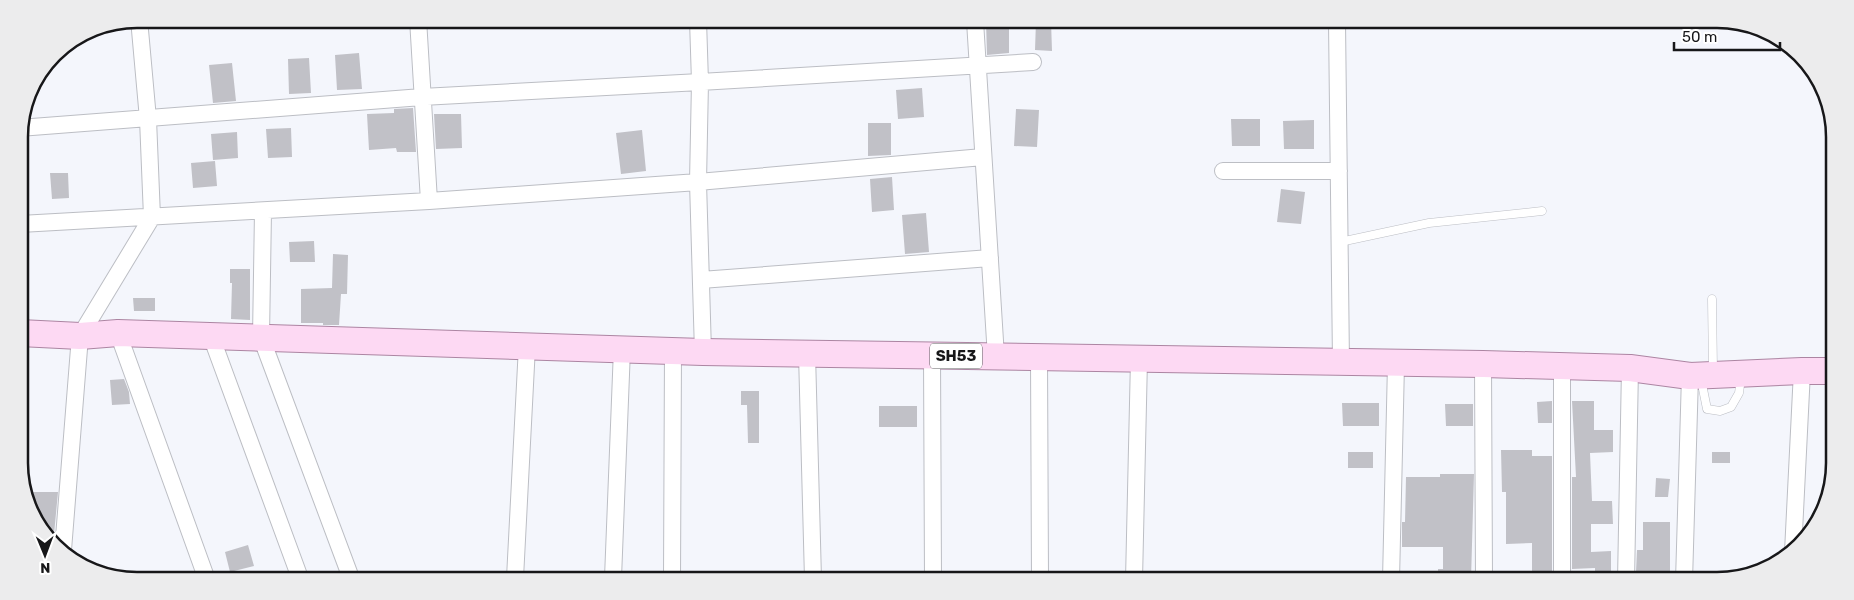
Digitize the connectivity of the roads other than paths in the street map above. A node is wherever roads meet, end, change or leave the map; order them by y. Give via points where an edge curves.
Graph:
1 (140, 28) edge
2 (418, 28) edge
3 (698, 28) edge
4 (975, 28) edge
5 (1337, 28) edge
6 (1033, 62) dead end
7 (978, 65) junction
8 (700, 82) junction
9 (422, 96) junction
10 (148, 119) junction
11 (28, 127) edge
12 (983, 157) junction
13 (1222, 171) dead end
14 (1339, 171) junction
15 (698, 182) junction
16 (429, 202) junction
17 (263, 211) junction
18 (1542, 211) dead end
19 (152, 217) junction
20 (28, 224) edge
21 (1340, 242) junction
22 (990, 258) junction
23 (701, 280) junction
24 (1712, 299) dead end
25 (28, 333) edge
26 (118, 333) junction
27 (80, 336) junction
28 (211, 336) junction
29 (261, 338) junction
30 (527, 346) junction
31 (622, 349) junction
32 (673, 351) junction
33 (704, 352) junction
34 (808, 354) junction
35 (932, 356) junction
36 (996, 357) junction
37 (1039, 358) junction
38 (1139, 360) junction
39 (1341, 363) junction
40 (1396, 364) junction
41 (1483, 364) junction
42 (1562, 367) junction
43 (1630, 368) junction
44 (1802, 371) junction
45 (1826, 371) edge
46 (1742, 374) junction
47 (1701, 376) junction
48 (64, 530) edge
49 (1794, 540) edge
50 (204, 572) edge
51 (298, 572) edge
52 (349, 572) edge
53 (516, 572) edge
54 (613, 572) edge
55 (672, 572) edge
56 (812, 572) edge
57 (933, 572) edge
58 (1040, 572) edge
59 (1134, 572) edge
60 (1391, 572) edge
61 (1484, 572) edge
62 (1562, 572) edge
63 (1626, 572) edge
64 (1685, 572) edge

1 - 10 street
2 - 9 street
3 - 8 street
4 - 7 street
5 - 14 street
6 - 7 street
7 - 8 street
7 - 12 street
8 - 9 street
8 - 15 street
9 - 10 street
9 - 16 street
10 - 11 street
10 - 19 street
12 - 15 street
12 - 22 street
13 - 14 street
14 - 21 street
15 - 16 street
15 - 23 street
16 - 17 street
17 - 19 street
17 - 29 street
18 - 21 lane via 1429,223
19 - 20 street
19 - 27 street
21 - 39 street
22 - 23 street
22 - 36 street
23 - 33 street
24 - 47 lane
25 - 27 main road, SH53
26 - 27 main road, SH53
26 - 28 main road, SH53
26 - 50 street
27 - 48 street
28 - 29 main road, SH53
28 - 51 street
29 - 30 main road, SH53
29 - 52 street
30 - 31 main road, SH53
30 - 53 street
31 - 32 main road, SH53
31 - 54 street
32 - 33 main road, SH53
32 - 55 street
33 - 34 main road, SH53
34 - 35 main road, SH53
34 - 56 street
35 - 36 main road, SH53
35 - 57 street
36 - 37 main road, SH53
37 - 38 main road, SH53
37 - 58 street
38 - 39 main road, SH53
38 - 59 street
39 - 40 main road, SH53
40 - 41 main road, SH53
40 - 60 street
41 - 42 main road, SH53
41 - 61 street
42 - 43 main road, SH53
42 - 62 street
43 - 47 main road, SH53
43 - 63 street
44 - 45 main road, SH53
44 - 46 main road, SH53
44 - 49 street
46 - 47 main road, SH53
46 - 47 lane via 1739,393 1731,407 1720,411 1708,409
47 - 64 street

